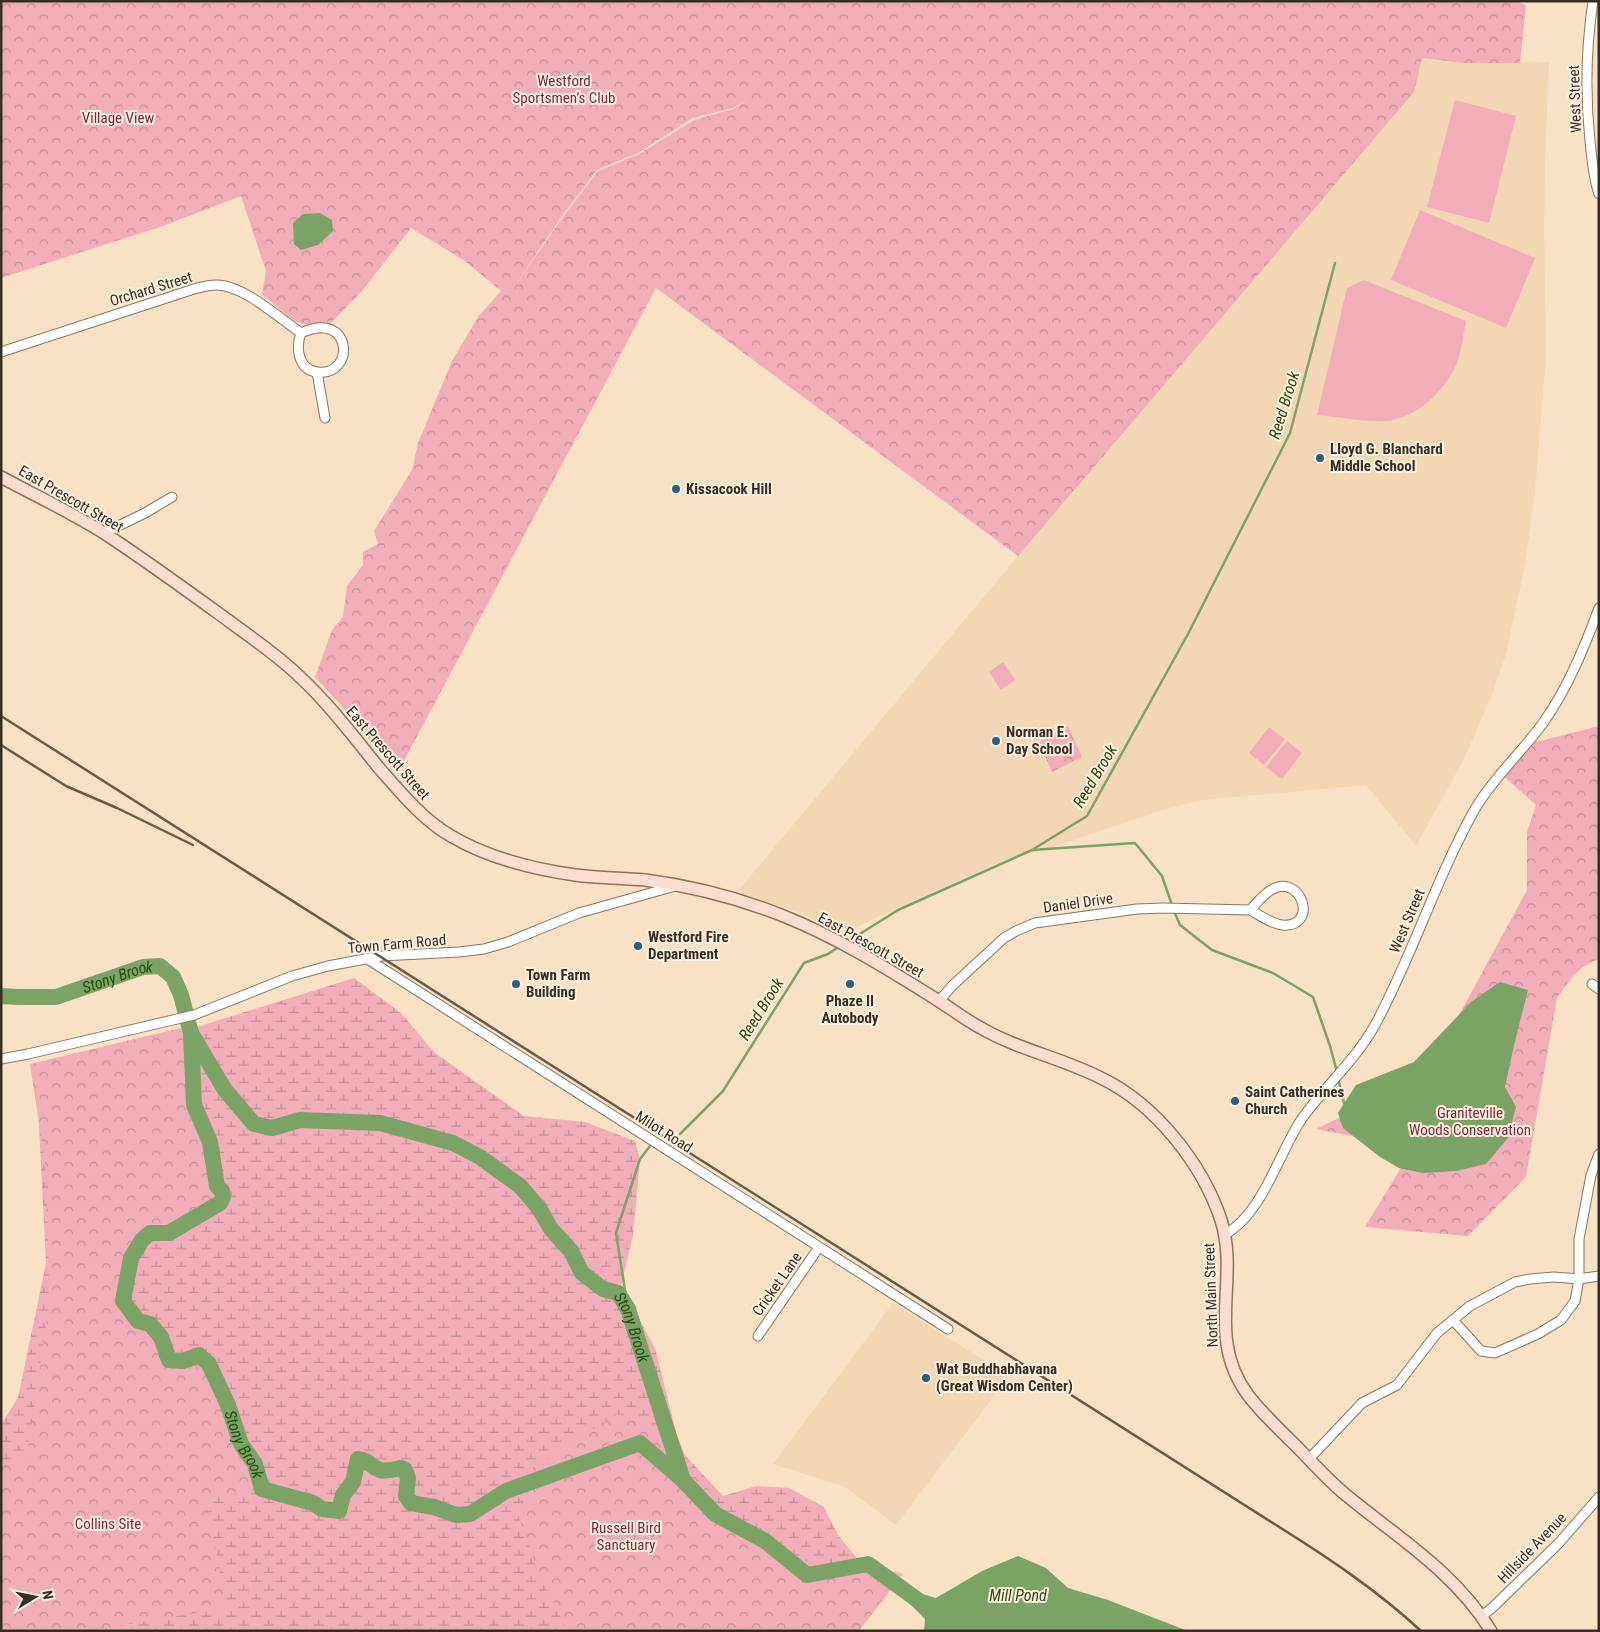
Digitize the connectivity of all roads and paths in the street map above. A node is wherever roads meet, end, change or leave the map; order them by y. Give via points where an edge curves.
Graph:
1 (1593, 1) edge
2 (1599, 194) edge
3 (301, 333) junction
4 (1, 352) edge
5 (317, 372) junction
6 (325, 418) dead end
7 (1, 477) edge
8 (172, 497) dead end
9 (104, 533) junction
10 (1599, 608) edge
11 (679, 885) junction
12 (1250, 910) junction
13 (366, 958) junction
14 (939, 1001) junction
15 (1, 1059) edge
16 (1599, 1154) edge
17 (1224, 1235) junction
18 (819, 1247) junction
19 (1599, 1276) edge
20 (1579, 1279) junction
21 (1453, 1320) junction
22 (948, 1329) dead end
23 (758, 1336) dead end
24 (1309, 1459) junction
25 (1599, 1497) edge
26 (1482, 1616) junction
27 (1492, 1631) edge

1 - 2 street, West Street via 1586,62 1587,107 1592,162
3 - 4 street, Orchard Street via 246,294 217,285 177,294
3 - 5 street via 301,361 312,372
3 - 5 street via 324,328 335,332 341,340 344,350 337,367 331,372
5 - 6 street
7 - 9 main road, East Prescott Street
8 - 9 street
9 - 11 main road, East Prescott Street via 209,606 295,672 402,795 430,822 452,837 532,867 574,875
10 - 17 street, West Street via 1567,686 1542,724 1514,756 1473,813 1374,1027 1300,1121 1242,1223
11 - 13 street, Town Farm Road via 579,913 484,949
11 - 14 main road, East Prescott Street via 782,915 850,947
12 - 12 street, Daniel Drive via 1272,889 1280,887 1296,892 1303,902 1303,914 1295,922 1281,925
12 - 14 street, Daniel Drive via 1154,908 1035,924 1004,938
13 - 15 street, Town Farm Road via 292,976 194,1015
13 - 18 street, Milot Road
14 - 17 main road, North Main Street via 979,1028 1101,1078 1137,1101 1186,1152 1213,1200
16 - 20 street via 1591,1176 1579,1239
17 - 24 main road, North Main Street via 1226,1348 1232,1369 1245,1391 1273,1424
18 - 22 street, Milot Road
18 - 23 street, Cricket Lane
19 - 20 street
20 - 21 street via 1530,1278 1514,1282 1470,1306
20 - 21 street via 1575,1301 1561,1320 1495,1353 1481,1351
21 - 24 street via 1436,1333 1397,1384 1362,1404
24 - 26 main road, North Main Street via 1342,1491 1431,1561
25 - 26 street, Hillside Avenue via 1558,1544
26 - 27 main road, North Main Street

